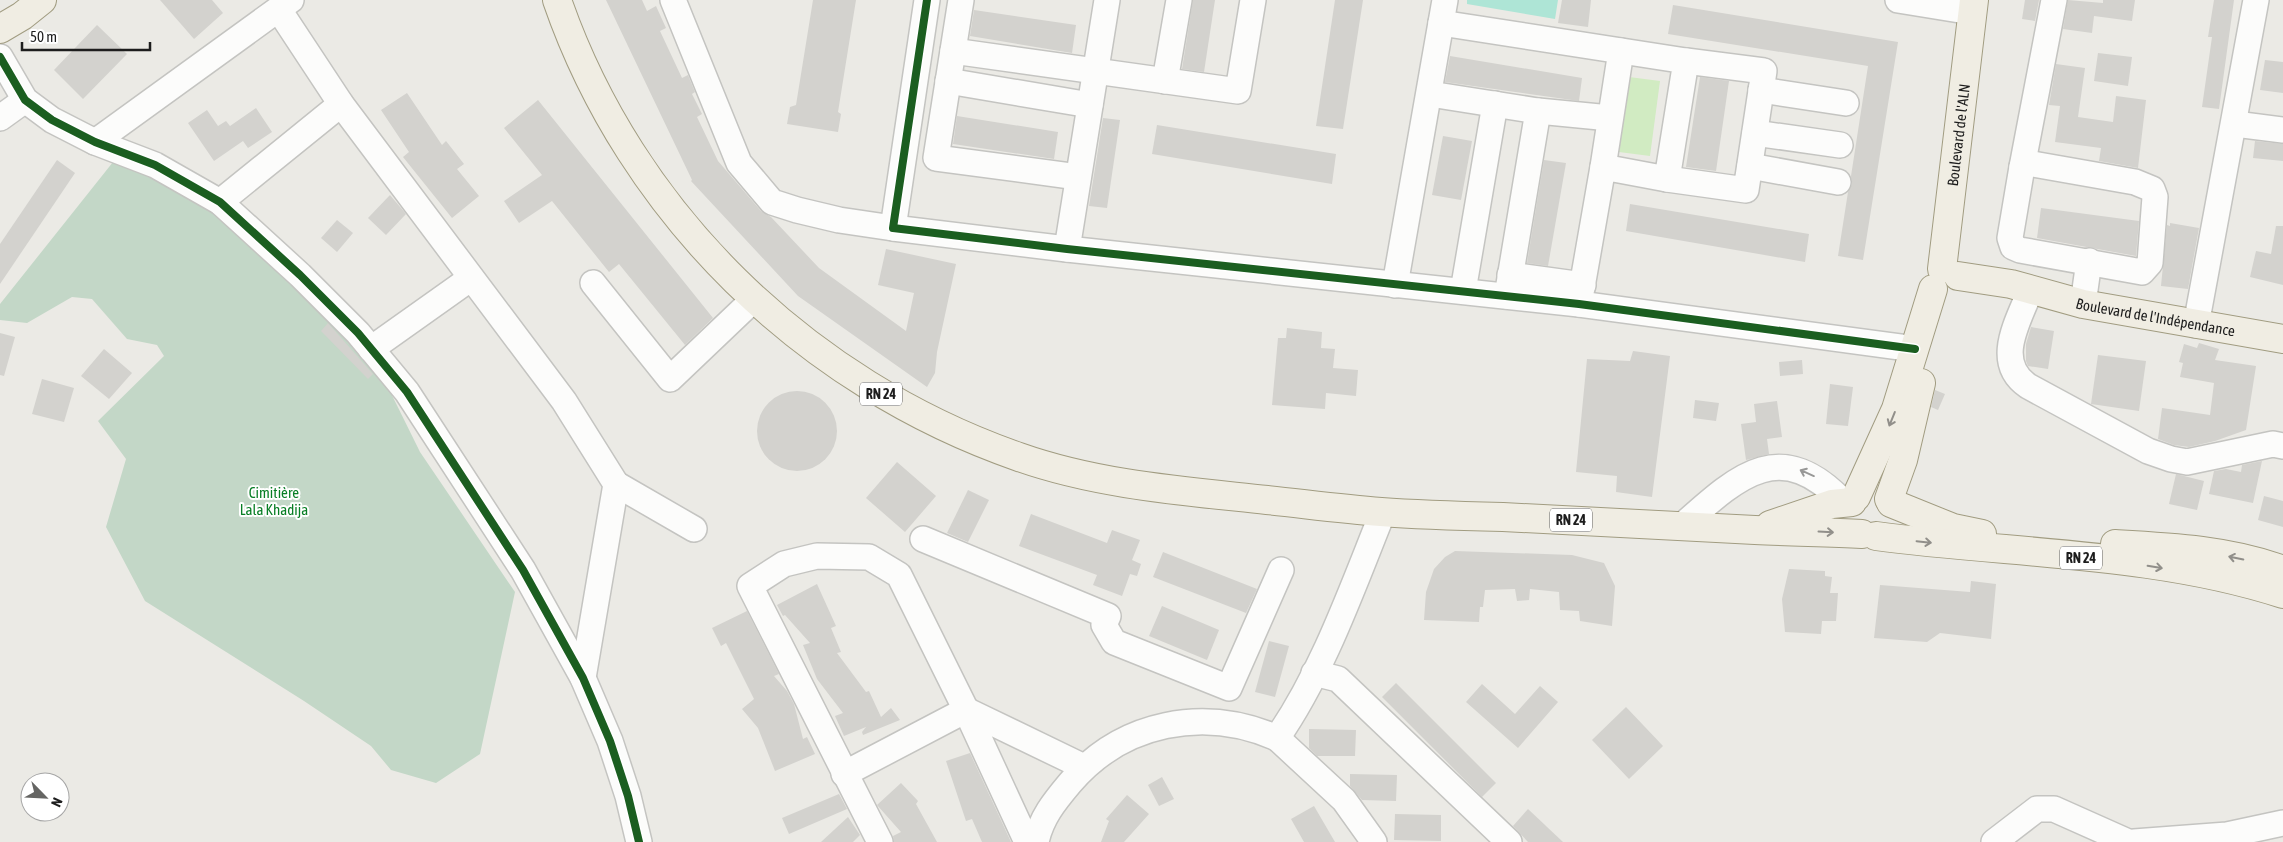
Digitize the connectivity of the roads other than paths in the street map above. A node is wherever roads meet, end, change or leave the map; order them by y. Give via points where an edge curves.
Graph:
1 (25, 0) edge
2 (42, 0) edge
3 (557, 0) edge
4 (673, 0) edge
5 (927, 0) edge
6 (961, 0) edge
7 (1178, 0) edge
8 (1253, 0) edge
9 (1898, 0) edge
10 (2054, 0) edge
11 (2256, 0) edge
12 (1101, 1) edge
13 (285, 5) edge
14 (1973, 6) edge
15 (1443, 12) edge
16 (4, 26) edge
17 (953, 51) junction
18 (1620, 51) junction
19 (0, 57) edge
20 (1686, 61) junction
21 (1095, 70) junction
22 (948, 81) junction
23 (1165, 81) junction
24 (1761, 90) junction
25 (1430, 94) junction
26 (25, 100) junction
27 (1846, 103) dead end
28 (341, 104) junction
29 (1495, 104) junction
30 (1090, 105) junction
31 (1538, 110) junction
32 (0, 118) edge
33 (1610, 118) junction
34 (2234, 124) junction
35 (2283, 130) edge
36 (1755, 133) junction
37 (95, 142) junction
38 (1840, 145) dead end
39 (1750, 166) junction
40 (1603, 167) junction
41 (2022, 167) junction
42 (1078, 177) junction
43 (1667, 179) junction
44 (1838, 182) dead end
45 (220, 202) junction
46 (893, 228) junction
47 (1067, 249) junction
48 (2088, 261) junction
49 (471, 278) junction
50 (593, 283) dead end
51 (1395, 285) junction
52 (1947, 285) junction
53 (1509, 286) junction
54 (2030, 291) junction
55 (1463, 292) junction
56 (1581, 294) junction
57 (754, 299) junction
58 (2083, 304) junction
59 (2196, 325) junction
60 (2283, 339) edge
61 (371, 349) junction
62 (1914, 349) junction
63 (2283, 446) edge
64 (1903, 460) junction
65 (616, 484) junction
66 (1851, 501) junction
67 (1890, 501) junction
68 (1383, 512) junction
69 (1920, 513) junction
70 (1684, 525) junction
71 (694, 528) dead end
72 (1760, 530) junction
73 (1869, 535) junction
74 (923, 539) dead end
75 (1281, 570) dead end
76 (2283, 570) edge
77 (2283, 594) edge
78 (1314, 673) junction
79 (583, 678) junction
80 (966, 710) junction
81 (1277, 738) junction
82 (1084, 767) junction
83 (844, 774) junction
84 (2282, 824) edge
85 (640, 842) edge
86 (880, 842) edge
87 (1027, 842) edge
88 (1036, 842) edge
89 (1374, 842) edge
90 (1509, 842) edge
91 (1994, 842) edge
92 (2128, 842) edge
93 (2134, 842) edge

1 - 16 main road
2 - 16 main road
3 - 57 main road, RN 24 via 591,78 630,152 676,216
4 - 46 street via 739,163 772,202 839,220
5 - 46 street
6 - 17 street
7 - 23 street
8 - 23 street via 1238,91
9 - 14 street
10 - 41 street
11 - 34 street
12 - 21 street
13 - 28 street
13 - 37 street
14 - 52 main road, Boulevard de l'ALN
15 - 18 street
15 - 25 street
17 - 21 street
17 - 22 street
18 - 20 street
18 - 33 street
19 - 26 street
20 - 24 street via 1764,71
20 - 43 street
21 - 23 street
21 - 30 street
22 - 30 street
22 - 42 street via 936,158
24 - 27 street
24 - 36 street
25 - 29 street
25 - 51 street
26 - 32 street
26 - 37 street via 52,120
28 - 45 street
28 - 49 street
29 - 31 street
29 - 55 street
30 - 42 street
31 - 33 street
31 - 53 street
33 - 40 street
34 - 35 street
34 - 59 street
36 - 38 street
36 - 39 street
37 - 45 street via 155,165
39 - 43 street via 1746,190
39 - 44 street
40 - 43 street
40 - 56 street
41 - 48 street via 2010,238 2013,247
41 - 48 street via 2027,163 2135,182 2152,189 2155,197 2150,262 2146,270 2142,272
42 - 47 street
45 - 61 street via 300,275
46 - 47 street
47 - 51 street
48 - 58 street
49 - 61 street
49 - 65 street via 564,402
50 - 57 street via 670,378
51 - 55 street
52 - 54 main road, Boulevard de l'Indépendance via 2006,294
52 - 62 main road
52 - 64 main road via 1932,332
53 - 55 street
53 - 56 street
54 - 58 main road, Boulevard de l'Indépendance
54 - 63 street via 2011,340 2008,358 2015,374 2028,386 2148,451 2170,459 2187,462 2273,444
56 - 62 street
57 - 68 main road, RN 24 via 812,348 874,390 939,424 1020,458 1111,481
58 - 59 main road, Boulevard de l'Indépendance
59 - 60 main road, Boulevard de l'Indépendance
61 - 79 street via 407,392 523,570
62 -> 66 main road via 1896,408
64 - 67 main road
64 - 69 main road via 1909,487
65 - 71 street
65 - 79 street
66 - 67 main road via 1873,492
66 -> 70 street via 1804,471 1785,466 1769,468 1724,488
66 - 72 main road, RN 24 via 1800,513
66 - 73 main road via 1850,517 1856,530
67 - 69 main road, RN 24
67 - 73 main road via 1894,517 1892,524 1888,530
68 - 70 main road, RN 24
68 - 78 street
76 -> 69 main road, RN 24 via 2194,552 1987,535 1953,528
70 - 72 main road, RN 24
72 -> 73 main road, RN 24
73 -> 77 main road, RN 24 via 2129,563 2213,576
74 - 75 street via 1108,616 1104,625 1114,642 1229,688
78 - 81 street
78 - 90 street via 1338,680
79 - 85 street via 610,741
80 - 82 street
80 - 83 street
80 - 83 street via 899,575 869,557 817,556 784,564 750,586
80 - 87 street
81 - 82 street via 1258,730 1211,721 1182,722 1154,727 1124,740
81 - 89 street via 1344,800
82 - 88 street via 1046,815
83 - 86 street
84 - 93 street via 2227,835
91 - 92 street via 2038,809 2054,809

